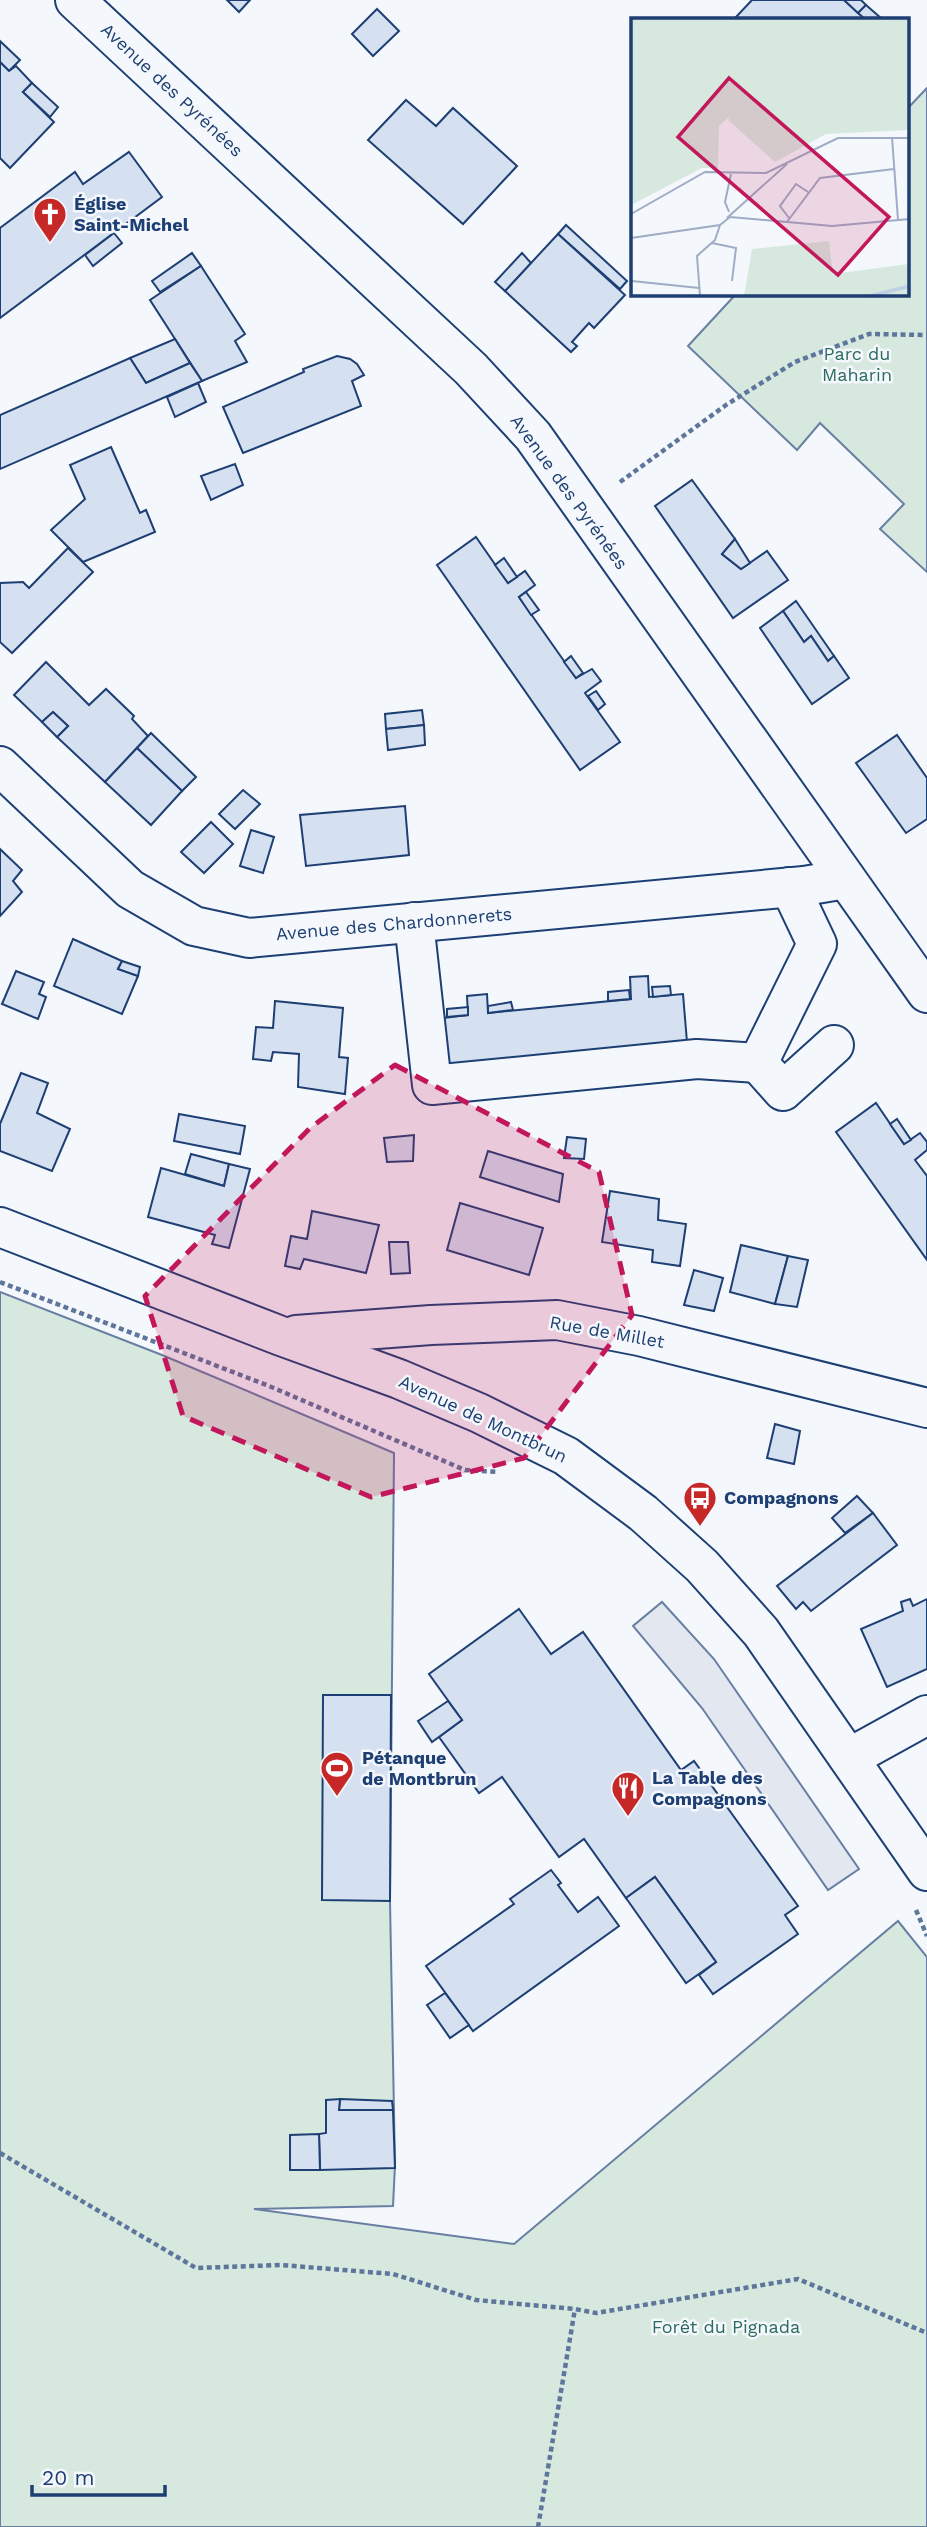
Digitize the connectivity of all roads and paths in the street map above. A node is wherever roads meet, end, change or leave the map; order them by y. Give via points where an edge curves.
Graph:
1 (75, 0) edge
2 (927, 335) edge
3 (620, 482) dead end
4 (0, 766) edge
5 (846, 879) junction
6 (790, 887) junction
7 (414, 922) junction
8 (927, 993) edge
9 (834, 1045) dead end
10 (758, 1063) junction
11 (0, 1227) edge
12 (0, 1282) edge
13 (281, 1336) junction
14 (927, 1408) edge
15 (504, 1472) dead end
16 (927, 1715) edge
17 (849, 1758) junction
18 (927, 1871) edge
19 (0, 2153) edge
20 (575, 2309) junction
21 (927, 2333) edge
22 (538, 2527) edge

1 - 5 street, Avenue des Pyrénées via 471,369 533,436
2 - 3 path via 869,334 795,362 726,405
4 - 7 street, Avenue des Chardonnerets via 130,889 194,926 249,938
5 - 6 street, Avenue des Chardonnerets
5 - 8 street, Avenue des Pyrénées
6 - 7 street, Avenue des Chardonnerets
6 - 10 street via 817,944
7 - 10 street via 432,1085 697,1059
9 - 10 street via 783,1091
11 - 13 street, Avenue de Montbrun
12 - 15 path via 268,1386 465,1470
13 - 14 street, Rue de Millet via 557,1320
13 - 17 street, Avenue de Montbrun via 479,1413 566,1456 588,1472 702,1566 761,1632
16 - 17 street
17 - 18 street, Avenue de Montbrun
19 - 20 path via 195,2268 281,2265 393,2274 476,2301
20 - 21 path via 596,2313 798,2279
20 - 22 path

